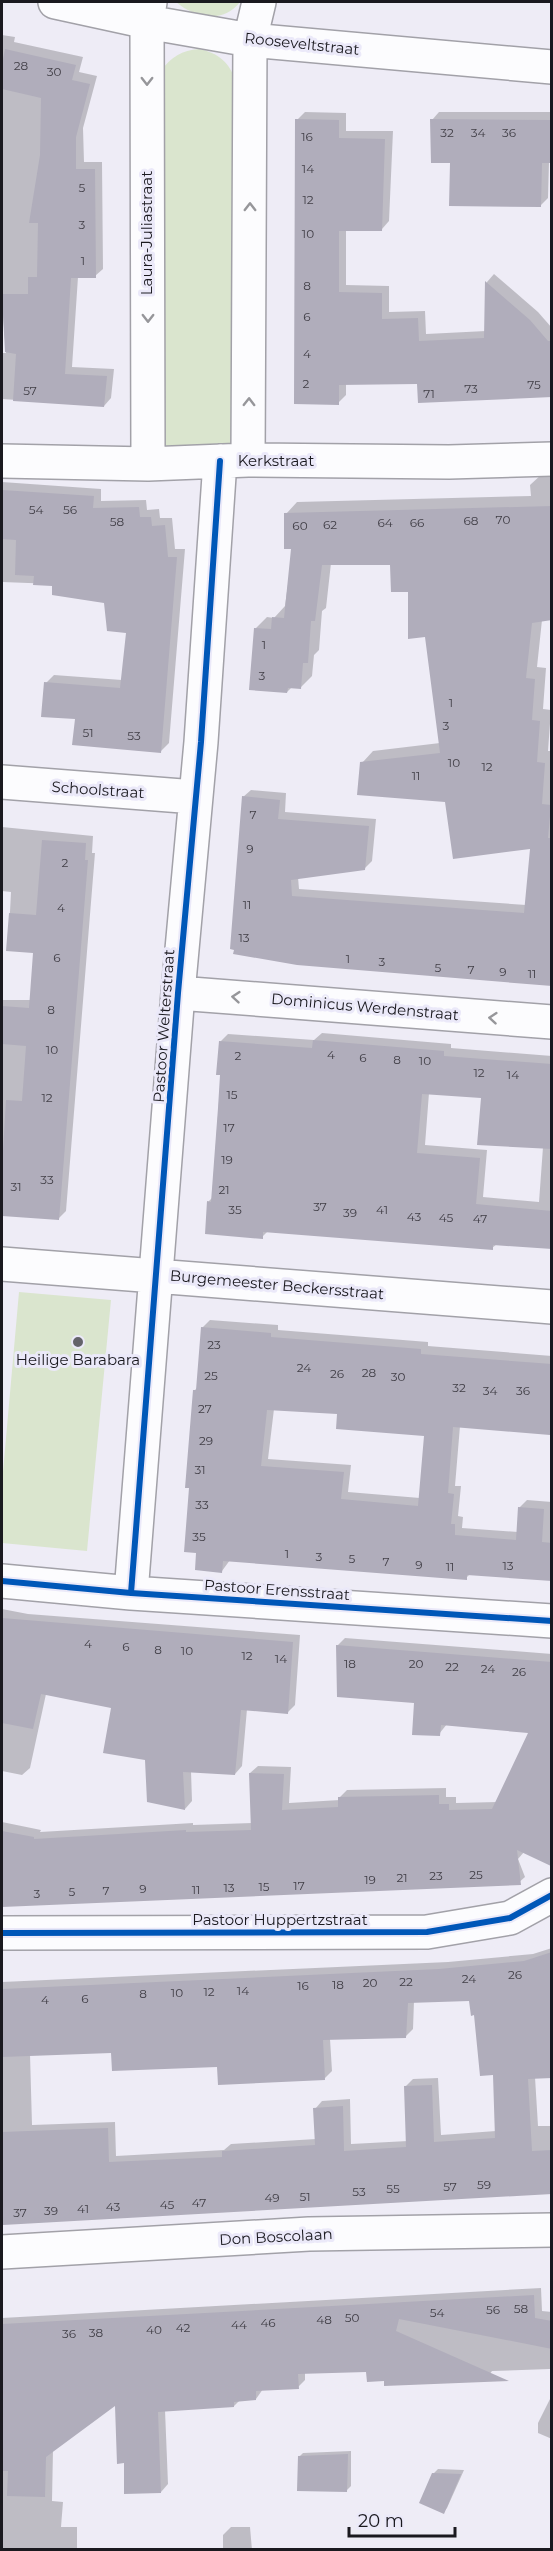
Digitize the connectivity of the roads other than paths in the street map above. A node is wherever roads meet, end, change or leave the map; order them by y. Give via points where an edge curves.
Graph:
1 (55, 2) edge
2 (259, 2) edge
3 (148, 12) edge
4 (250, 40) junction
5 (552, 67) edge
6 (552, 459) edge
7 (2, 461) edge
8 (234, 461) junction
9 (148, 464) junction
10 (2, 782) edge
11 (195, 797) junction
12 (178, 993) junction
13 (552, 1022) edge
14 (2, 1264) edge
15 (157, 1276) junction
16 (552, 1307) edge
17 (2, 1581) edge
18 (131, 1593) junction
19 (552, 1621) edge
20 (552, 1895) edge
21 (2, 1933) edge
22 (552, 2230) edge
23 (2, 2252) edge

1 - 3 street, Rooseveltstraat
2 - 4 street
3 - 4 street, Rooseveltstraat
3 -> 9 street, Laura-Juliastraat
4 - 5 street, Rooseveltstraat
8 -> 4 street
6 - 8 street, Kerkstraat
7 - 9 street, Kerkstraat
8 - 9 street, Kerkstraat
8 - 11 street, Pastoor Welterstraat
10 - 11 street, Schoolstraat
11 - 12 street, Pastoor Welterstraat
13 -> 12 street, Dominicus Werdenstraat
12 - 15 street, Pastoor Welterstraat
14 - 15 street, Burgemeester Beckersstraat
15 - 16 street, Burgemeester Beckersstraat
15 - 18 street, Pastoor Welterstraat
17 - 18 street, Pastoor Erensstraat
18 - 19 street, Pastoor Erensstraat
20 - 21 street, Pastoor Huppertzstraat via 510,1918 427,1932
22 - 23 street, Don Boscolaan via 309,2234

